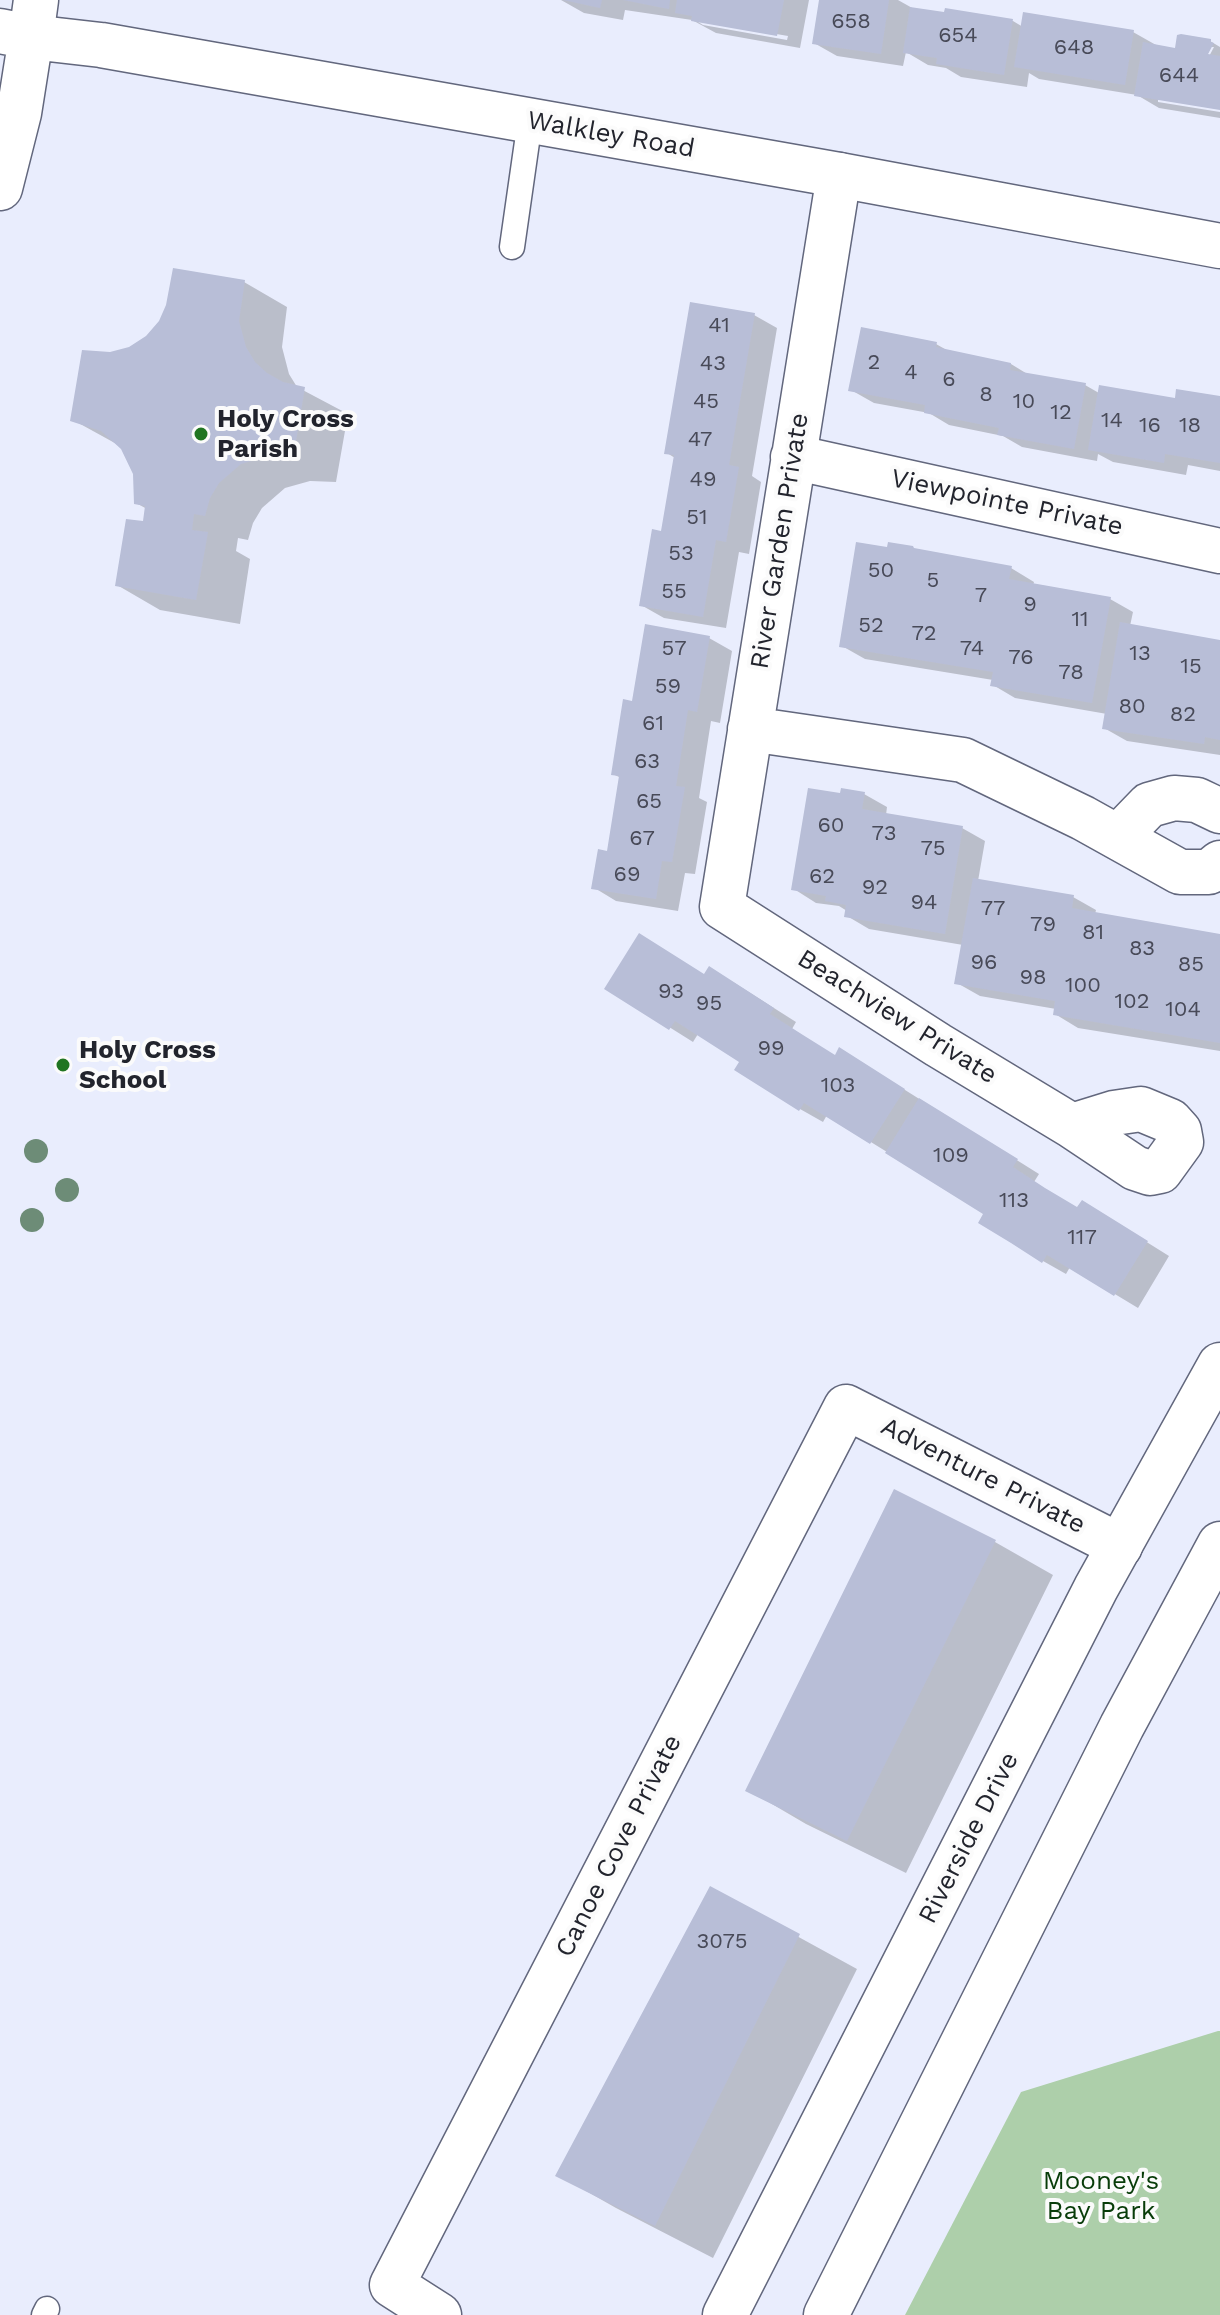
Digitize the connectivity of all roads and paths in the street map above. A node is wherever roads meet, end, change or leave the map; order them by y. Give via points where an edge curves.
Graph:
1 (22, 23) edge
2 (530, 121) junction
3 (839, 175) junction
4 (0, 188) edge
5 (1220, 246) edge
6 (512, 247) dead end
7 (793, 457) junction
8 (1220, 551) edge
9 (750, 729) junction
10 (1220, 811) edge
11 (1118, 837) junction
12 (1220, 863) edge
13 (722, 907) joint
14 (1072, 1126) dead end
15 (1220, 1365) edge
16 (846, 1407) joint
17 (1220, 1544) edge
18 (1120, 1546) junction
19 (439, 2315) edge
20 (725, 2315) edge
21 (826, 2315) edge

1 - 2 street, Walkley Road via 101,45
1 - 4 street via 19,113
2 - 3 street, Walkley Road
2 - 6 lane
3 - 5 street, Walkley Road
3 - 7 street, River Garden Private
7 - 8 street, Viewpointe Private
7 - 9 street, River Garden Private
9 - 11 street via 963,760
9 - 13 street, River Garden Private
10 - 11 street via 1197,800 1174,798 1149,805
11 - 12 street via 1180,872 1209,872
13 - 14 street, Beachview Private
15 - 18 street, Riverside Drive
16 - 18 street, Adventure Private
16 - 19 street, Canoe Cove Private via 392,2285
17 - 21 street via 1122,1726
18 - 20 street, Riverside Drive

